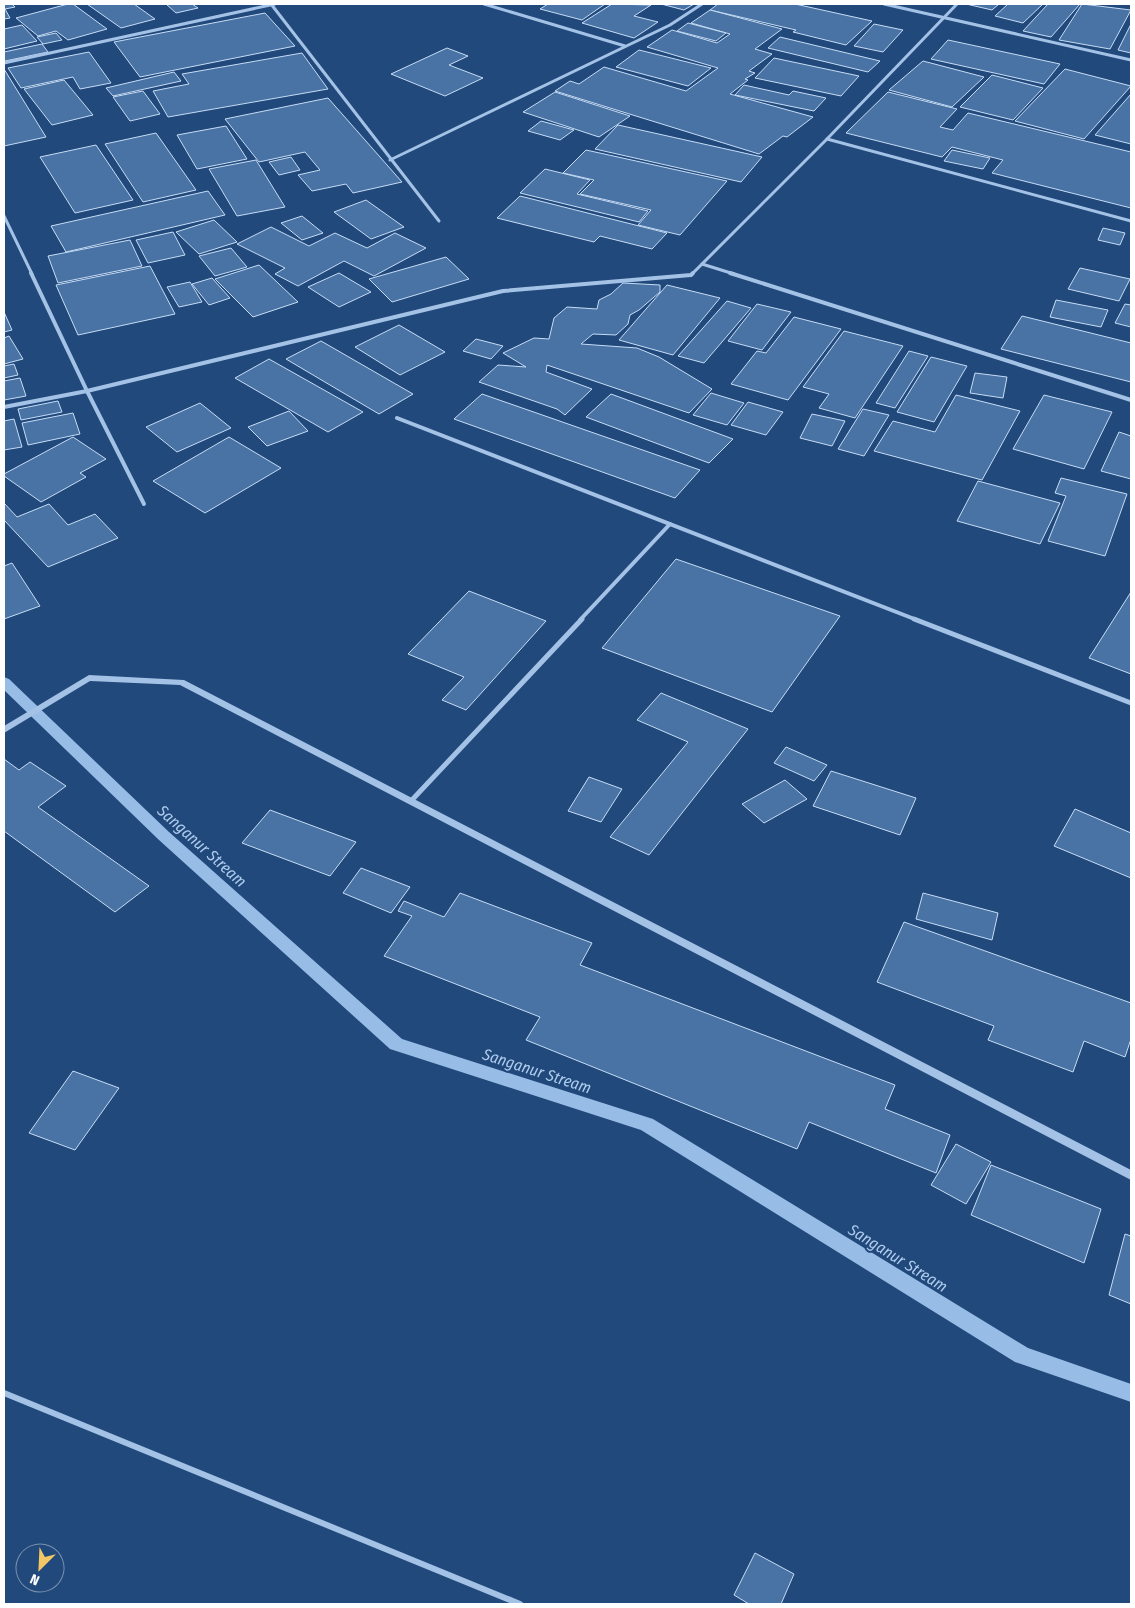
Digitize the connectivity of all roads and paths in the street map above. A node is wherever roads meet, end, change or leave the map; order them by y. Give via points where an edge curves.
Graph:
1 (272, 4) edge
2 (484, 4) edge
3 (702, 4) edge
4 (884, 4) edge
5 (957, 4) edge
6 (942, 18) junction
7 (625, 46) junction
8 (1131, 60) edge
9 (4, 63) edge
10 (827, 140) junction
11 (390, 160) junction
12 (4, 216) edge
13 (439, 221) dead end
14 (1131, 221) edge
15 (702, 264) junction
16 (87, 391) junction
17 (1131, 400) edge
18 (4, 407) edge
19 (397, 418) dead end
20 (144, 504) dead end
21 (670, 524) junction
22 (1131, 703) edge
23 (4, 730) edge
24 (411, 802) junction
25 (1131, 1175) edge
26 (4, 1392) edge
27 (520, 1604) edge

1 - 9 street
1 - 11 street
2 - 7 street
3 - 7 street via 670,25
4 - 6 street
5 - 6 street
6 - 8 street
6 - 10 street
7 - 11 street
10 - 14 street
10 - 15 street
11 - 13 street
12 - 16 street
15 - 16 street via 691,275 503,291
15 - 17 street
16 - 18 street
16 - 20 street
19 - 21 street
21 - 22 street
21 - 24 street
23 - 24 street via 89,678 181,682
24 - 25 street
26 - 27 street

